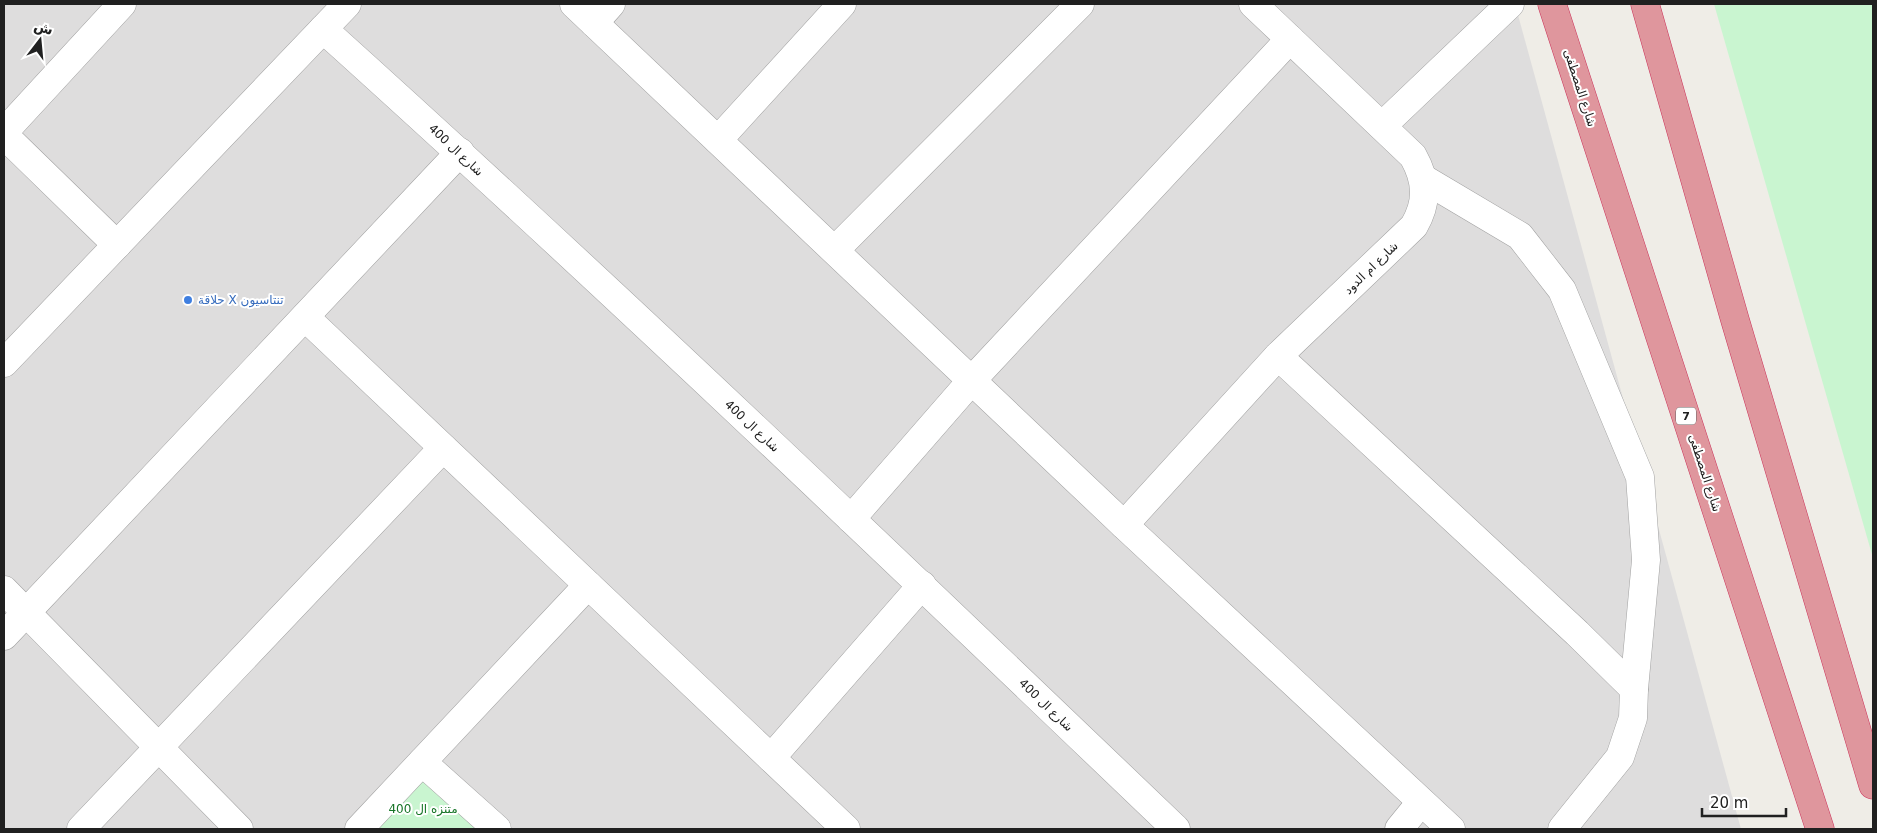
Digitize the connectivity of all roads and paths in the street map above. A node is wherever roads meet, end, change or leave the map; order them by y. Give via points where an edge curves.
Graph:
1 (122, 4) edge
2 (347, 4) edge
3 (574, 4) edge
4 (842, 4) edge
5 (1080, 4) edge
6 (1253, 4) edge
7 (1510, 4) edge
8 (1552, 4) edge
9 (1645, 4) edge
10 (603, 13) edge
11 (323, 29) junction
12 (1290, 39) junction
13 (1382, 126) junction
14 (4, 133) edge
15 (718, 140) junction
16 (460, 152) junction
17 (1424, 179) junction
18 (117, 244) junction
19 (835, 250) junction
20 (305, 317) junction
21 (1278, 356) junction
22 (4, 363) edge
23 (972, 380) junction
24 (442, 448) junction
25 (851, 519) junction
26 (1124, 525) junction
27 (588, 585) junction
28 (922, 585) junction
29 (4, 590) edge
30 (26, 613) junction
31 (4, 636) edge
32 (1634, 689) junction
33 (158, 748) junction
34 (772, 758) junction
35 (422, 762) junction
36 (1873, 786) edge
37 (1421, 802) junction
38 (81, 829) edge
39 (238, 829) edge
40 (359, 829) edge
41 (497, 829) edge
42 (846, 829) edge
43 (1176, 829) edge
44 (1399, 829) edge
45 (1451, 829) edge
46 (1562, 829) edge
47 (1820, 829) edge

1 - 14 street
2 - 11 street
3 - 10 street
4 - 15 street
5 - 19 street
6 - 12 street, شارع ام الدود
7 - 13 street
8 - 47 highway, شارع المصطفى / 7
9 - 36 highway
10 - 15 street
11 - 16 street, شارع ال 400
11 - 18 street
12 - 13 street, شارع ام الدود
12 - 23 street
13 - 17 street, شارع ام الدود via 1413,156
14 - 18 street
15 - 19 street
16 - 20 street
16 - 25 street, شارع ال 400
17 - 21 street, شارع ام الدود via 1424,204 1414,226
17 - 32 street via 1520,236 1562,290 1640,477 1646,560
18 - 22 street
19 - 23 street
20 - 24 street
20 - 30 street
21 - 26 street, شارع ام الدود
21 - 32 street
23 - 25 street
23 - 26 street
24 - 27 street
24 - 33 street
25 - 28 street, شارع ال 400
26 - 37 street
27 - 34 street
27 - 35 street
28 - 34 street
28 - 43 street, شارع ال 400
29 - 30 street
30 - 31 street
30 - 33 street
32 - 46 street via 1633,718 1620,758
33 - 38 street
33 - 39 street
34 - 42 street
35 - 40 street
35 - 41 street
37 - 44 street
37 - 45 street

